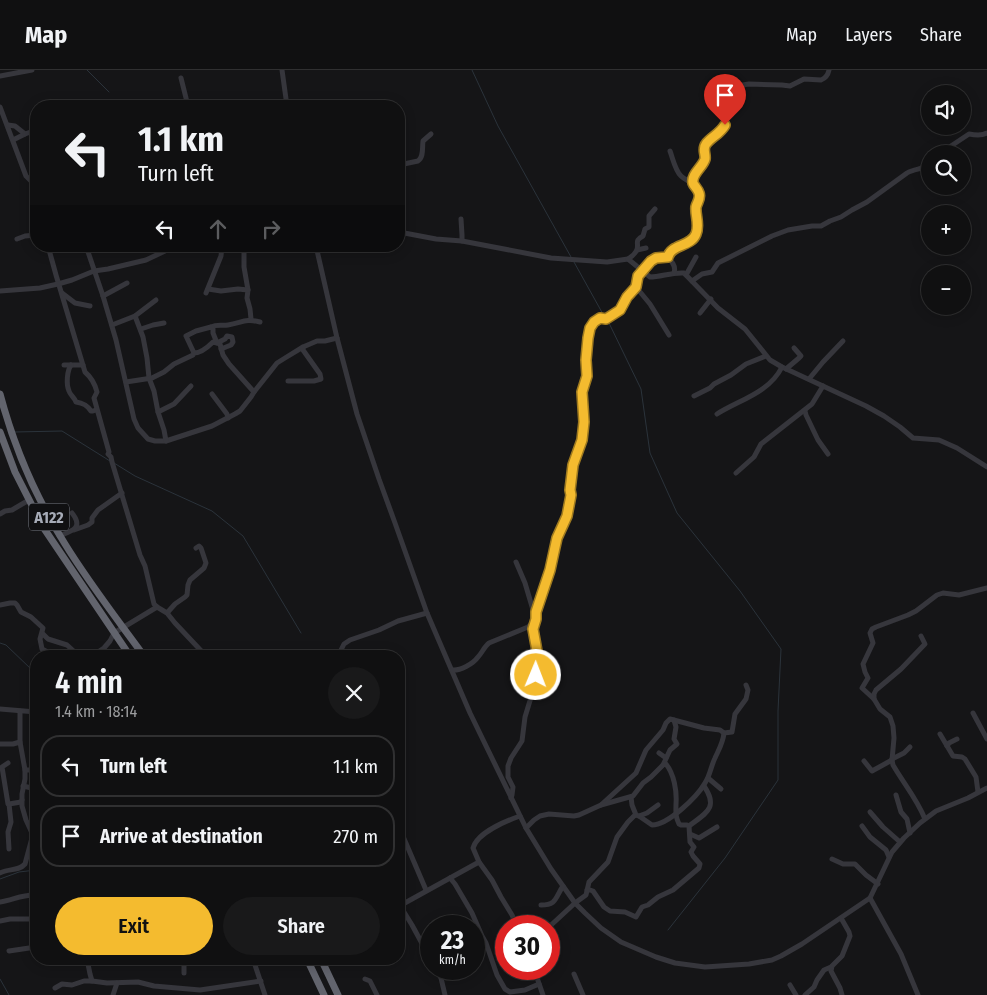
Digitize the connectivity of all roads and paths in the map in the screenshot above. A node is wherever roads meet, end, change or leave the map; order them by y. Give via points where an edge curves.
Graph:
1 (32, 70) edge
2 (282, 70) edge
3 (829, 70) edge
4 (18, 71) edge
5 (0, 76) edge
6 (181, 78) dead end
7 (186, 100) edge
8 (286, 100) edge
9 (0, 107) edge
10 (8, 125) junction
11 (30, 132) edge
12 (25, 134) junction
13 (431, 134) dead end
14 (987, 134) edge
15 (13, 140) junction
16 (952, 145) edge
17 (670, 151) dead end
18 (405, 164) edge
19 (921, 169) edge
20 (30, 179) edge
21 (693, 183) junction
22 (655, 209) dead end
23 (461, 219) dead end
24 (405, 233) edge
25 (30, 236) edge
26 (18, 239) dead end
27 (462, 241) junction
28 (646, 248) dead end
29 (637, 250) junction
30 (50, 252) edge
31 (88, 252) edge
32 (163, 252) edge
33 (221, 252) edge
34 (244, 252) edge
35 (317, 252) edge
36 (668, 257) junction
37 (696, 257) dead end
38 (628, 259) junction
39 (94, 271) junction
40 (642, 272) junction
41 (674, 273) junction
42 (686, 275) junction
43 (692, 281) junction
44 (127, 283) dead end
45 (58, 284) junction
46 (636, 287) junction
47 (248, 290) junction
48 (0, 291) edge
49 (61, 293) junction
50 (103, 296) junction
51 (711, 299) junction
52 (156, 300) dead end
53 (90, 306) dead end
54 (700, 313) dead end
55 (135, 316) junction
56 (251, 319) junction
57 (260, 322) dead end
58 (164, 323) dead end
59 (112, 325) junction
60 (211, 327) junction
61 (141, 330) junction
62 (669, 335) dead end
63 (337, 338) junction
64 (843, 341) dead end
65 (217, 343) junction
66 (303, 347) junction
67 (794, 348) dead end
68 (221, 350) junction
69 (194, 353) junction
70 (766, 356) junction
71 (84, 364) junction
72 (64, 365) dead end
73 (71, 365) junction
74 (784, 368) junction
75 (148, 378) junction
76 (808, 379) junction
77 (288, 380) dead end
78 (126, 382) junction
79 (191, 386) dead end
80 (823, 386) junction
81 (254, 392) junction
82 (0, 394) edge
83 (212, 394) dead end
84 (694, 396) dead end
85 (96, 410) junction
86 (805, 411) junction
87 (158, 412) junction
88 (717, 414) dead end
89 (228, 418) junction
90 (0, 432) edge
91 (166, 441) junction
92 (828, 454) dead end
93 (987, 467) edge
94 (736, 473) dead end
95 (122, 493) junction
96 (29, 500) junction
97 (0, 513) edge
98 (72, 513) dead end
99 (74, 530) junction
100 (59, 534) junction
101 (50, 539) junction
102 (196, 548) dead end
103 (516, 562) dead end
104 (987, 588) edge
105 (0, 604) edge
106 (156, 607) junction
107 (536, 612) junction
108 (167, 613) junction
109 (427, 613) junction
110 (535, 621) junction
111 (123, 627) junction
112 (114, 633) junction
113 (42, 634) junction
114 (921, 636) dead end
115 (44, 650) edge
116 (72, 650) edge
117 (101, 650) edge
118 (126, 650) edge
119 (140, 650) edge
120 (200, 650) edge
121 (341, 650) edge
122 (452, 670) junction
123 (746, 685) dead end
124 (874, 699) junction
125 (0, 709) edge
126 (20, 711) junction
127 (30, 712) edge
128 (973, 713) dead end
129 (674, 720) junction
130 (724, 733) junction
131 (940, 734) dead end
132 (957, 739) dead end
133 (987, 739) edge
134 (20, 742) junction
135 (0, 744) edge
136 (910, 746) dead end
137 (947, 746) junction
138 (659, 753) dead end
139 (666, 758) junction
140 (892, 759) junction
141 (864, 761) dead end
142 (8, 763) dead end
143 (663, 765) junction
144 (24, 770) junction
145 (30, 770) edge
146 (708, 778) junction
147 (24, 786) junction
148 (704, 786) junction
149 (30, 788) edge
150 (721, 789) dead end
151 (986, 789) edge
152 (978, 792) junction
153 (896, 795) dead end
154 (631, 797) junction
155 (511, 798) junction
156 (22, 800) junction
157 (9, 804) junction
158 (602, 805) junction
159 (658, 805) dead end
160 (870, 812) dead end
161 (675, 814) junction
162 (520, 816) junction
163 (638, 816) junction
164 (925, 819) junction
165 (689, 826) junction
166 (862, 826) dead end
167 (717, 827) dead end
168 (526, 828) junction
169 (30, 829) edge
170 (910, 833) junction
171 (690, 834) junction
172 (405, 841) edge
173 (900, 842) junction
174 (30, 845) edge
175 (9, 849) dead end
176 (889, 857) junction
177 (832, 859) dead end
178 (479, 862) junction
179 (0, 873) edge
180 (450, 878) junction
181 (878, 884) junction
182 (564, 886) junction
183 (426, 890) junction
184 (587, 890) junction
185 (30, 895) edge
186 (870, 898) junction
187 (0, 902) edge
188 (405, 902) edge
189 (575, 903) junction
190 (541, 905) dead end
191 (405, 913) edge
192 (512, 915) edge
193 (560, 917) edge
194 (841, 918) junction
195 (30, 919) edge
196 (0, 922) edge
197 (420, 940) edge
198 (30, 948) edge
199 (9, 951) dead end
200 (88, 965) edge
201 (184, 965) edge
202 (256, 965) edge
203 (310, 965) edge
204 (324, 965) edge
205 (832, 966) junction
206 (184, 972) dead end
207 (574, 974) dead end
208 (365, 978) dead end
209 (441, 980) edge
210 (538, 980) edge
211 (92, 981) junction
212 (261, 981) junction
213 (117, 983) junction
214 (539, 984) junction
215 (790, 985) dead end
216 (55, 988) dead end
217 (180, 989) junction
218 (113, 995) edge
219 (178, 995) edge
220 (265, 995) edge
221 (324, 995) edge
222 (338, 995) edge
223 (377, 995) edge
224 (445, 995) edge
225 (543, 995) edge
226 (583, 995) edge
227 (796, 995) edge
228 (805, 995) edge
229 (842, 995) edge
230 (918, 995) edge

1 - 4 street
2 - 8 street
3 - 21 street via 824,79 804,79 790,86 749,84 730,87 725,125 706,144 705,160
4 - 5 street
6 - 7 street
9 - 10 street
10 - 12 street
10 - 15 street
11 - 12 street
12 - 15 street
13 - 18 street via 423,141 420,159
14 - 16 street via 969,134
15 - 20 street
17 - 21 street via 678,172
19 - 43 street via 907,173 841,217 821,226 788,230 772,236 718,263 712,272
21 - 36 street via 700,196 696,207 697,231 692,240 671,250
22 - 29 street via 649,216 649,227 637,241
23 - 27 street
24 - 27 street
25 - 26 street
27 - 38 street via 550,258 607,262
28 - 29 street
29 - 38 street
30 - 45 street
31 - 39 street
32 - 39 street via 146,260
33 - 47 street via 207,291
34 - 47 street
35 - 63 street
36 - 40 street via 656,258
36 - 41 street
37 - 42 street
38 - 40 street
39 - 45 street
39 - 50 street
40 - 41 street via 650,277
40 - 46 street
41 - 42 street
42 - 43 street
43 - 51 street
44 - 50 street
45 - 48 street
45 - 49 street
46 - 62 street
46 - 107 street via 620,310 606,319 600,318 590,328 587,376 582,392 582,440 573,465 567,516 557,538
47 - 56 street
49 - 53 street via 75,303
49 - 71 street
50 - 59 street
51 - 54 street
51 - 70 street via 745,329
52 - 55 street
55 - 59 street
55 - 61 street
56 - 57 street
56 - 60 street
58 - 61 street
59 - 78 street
60 - 65 street
60 - 69 street via 186,336
61 - 75 street
63 - 66 street
63 - 109 street via 357,414
64 - 76 street
65 - 68 street
65 - 68 street via 227,336 232,337 231,345
65 - 69 street
66 - 77 street via 321,379
66 - 81 street via 276,364
67 - 74 street via 800,358
68 - 81 street
69 - 75 street via 158,376
70 - 74 street
70 - 84 street via 746,364
71 - 73 street
71 - 85 street via 97,392 94,396
72 - 73 street
73 - 85 street via 67,372 69,391 76,402 86,405 90,411
74 - 76 street
74 - 88 street via 763,389
75 - 78 street
75 - 87 street
76 - 80 street
78 - 91 street via 138,428 148,439
79 - 87 street via 174,404
80 - 86 street
80 - 93 street via 878,412 913,438 939,440
81 - 89 street via 240,411
82 - 100 highway, A122 via 26,469
83 - 89 street
85 - 95 street
86 - 92 street
86 - 94 street via 761,444 754,457
87 - 91 street
89 - 91 street
90 - 96 highway, A122
95 - 99 street via 95,513 92,522
95 - 106 street
96 - 97 street
96 - 101 highway, A122
98 - 99 street via 77,522
99 - 100 street
100 - 101 highway
100 - 111 highway, A122
101 - 112 highway, A122
102 - 108 street via 201,548 206,564 190,580 185,597
103 - 107 street
104 - 124 street via 937,595 916,611 872,630 873,643 863,664 868,678 862,688
105 - 113 street via 10,602 18,605 21,612 43,628
106 - 108 street
106 - 111 street
107 - 110 street
108 - 120 street
109 - 121 street via 350,640
109 - 122 street
110 - 122 street via 489,643 478,658 457,671
110 - 155 street via 536,680 522,741 507,770 513,787
111 - 112 street
111 - 119 highway, A122
112 - 117 street
112 - 118 highway, A122
113 - 115 street via 40,639
113 - 116 street
114 - 124 street via 925,644 876,690
122 - 155 street
123 - 130 street via 746,698 735,714 732,732
124 - 140 street via 890,717 893,726
125 - 126 street
126 - 127 street
126 - 134 street
128 - 133 street
129 - 130 street
129 - 139 street via 677,744
129 - 158 street via 666,723 650,744 636,773
130 - 146 street
131 - 137 street
132 - 137 street
134 - 135 street
134 - 144 street
136 - 140 street
137 - 152 street via 953,756 965,759 976,777
138 - 139 street
139 - 143 street
140 - 141 street via 872,771
140 - 164 street
142 - 157 street via 2,767
143 - 154 street
143 - 161 street via 666,764 673,780
144 - 145 street
144 - 147 street
146 - 148 street
146 - 150 street
147 - 149 street
147 - 156 street
148 - 161 street
148 - 165 street via 710,796 711,807
151 - 152 street
152 - 164 street
153 - 170 street
154 - 158 street
154 - 163 street
155 - 162 street
156 - 157 street
156 - 169 street
157 - 175 street
158 - 168 street via 580,815 540,816
159 - 163 street
160 - 173 street
161 - 163 street via 654,826
161 - 165 street via 679,824
162 - 168 street
162 - 178 street via 477,839 473,848
163 - 184 street via 628,822 617,837 608,862
164 - 170 street
165 - 171 street
166 - 176 street
167 - 171 street via 699,838
168 - 182 street
170 - 173 street
171 - 184 street via 694,847 692,856 700,864 699,868 674,890 642,907 636,917 610,911 593,891
172 - 183 street
173 - 176 street
174 - 179 street via 25,864 20,869
176 - 181 street
177 - 181 street via 843,864 855,864
178 - 180 street
178 - 192 street
180 - 183 street
180 - 214 street via 472,914 505,988 516,992
181 - 186 street
182 - 189 street
182 - 190 street via 554,903
183 - 188 street
184 - 189 street via 586,895
185 - 187 street
186 - 194 street
186 - 230 street via 901,954
189 - 193 street
189 - 194 street via 601,928 622,942 675,963 705,968 772,960
191 - 197 street
194 - 205 street via 850,936 842,956
195 - 196 street
198 - 199 street
200 - 211 street
201 - 206 street
202 - 212 street
203 - 221 highway
204 - 222 highway
205 - 228 street via 824,970
205 - 229 street via 831,972
207 - 226 street
208 - 223 street
209 - 224 street
210 - 214 street
211 - 213 street
211 - 216 street via 62,984
212 - 217 street via 200,990
212 - 220 street
213 - 217 street via 138,982
213 - 218 street
214 - 225 street
215 - 227 street
217 - 219 street

